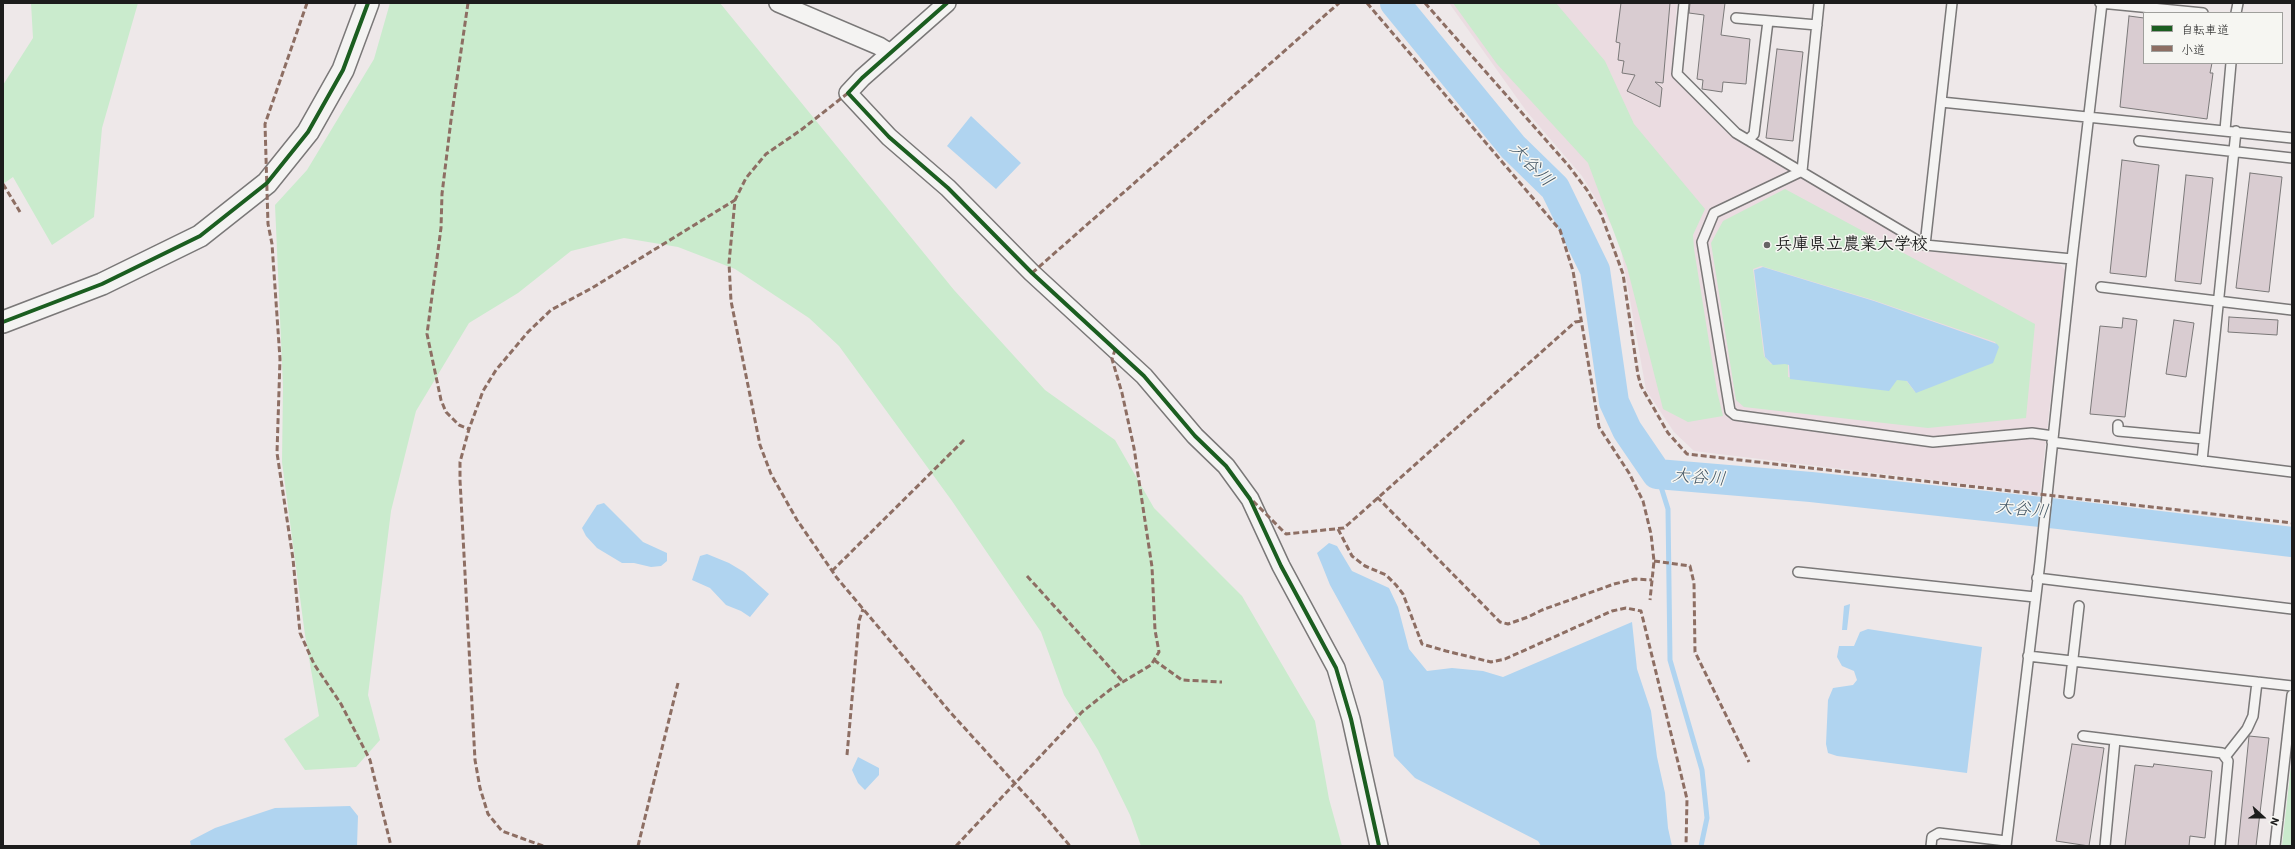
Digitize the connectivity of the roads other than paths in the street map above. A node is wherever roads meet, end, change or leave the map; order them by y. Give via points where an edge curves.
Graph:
1 (368, 3) edge
2 (778, 3) edge
3 (947, 3) edge
4 (1684, 3) edge
5 (1819, 3) edge
6 (1952, 3) edge
7 (2101, 3) edge
8 (2193, 12) edge
9 (1736, 18) dead end
10 (1768, 21) junction
11 (1817, 25) junction
12 (890, 53) junction
13 (2231, 64) edge
14 (1941, 102) junction
15 (2088, 116) junction
16 (2225, 130) junction
17 (2236, 131) junction
18 (2292, 138) edge
19 (1748, 140) junction
20 (2139, 141) dead end
21 (2234, 152) junction
22 (2292, 158) edge
23 (1802, 171) junction
24 (1925, 246) junction
25 (2072, 259) junction
26 (2101, 287) dead end
27 (2218, 302) junction
28 (2292, 310) edge
29 (3, 322) edge
30 (2118, 425) dead end
31 (2053, 439) junction
32 (2204, 439) junction
33 (2202, 461) junction
34 (2292, 472) edge
35 (1798, 572) dead end
36 (2037, 578) junction
37 (2035, 597) junction
38 (2079, 606) dead end
39 (2292, 609) edge
40 (2028, 656) junction
41 (2072, 662) junction
42 (2257, 682) junction
43 (2292, 686) edge
44 (2069, 693) dead end
45 (2292, 695) edge
46 (2083, 736) dead end
47 (2116, 740) junction
48 (2225, 757) junction
49 (2006, 844) edge
50 (1379, 846) edge
51 (1931, 846) edge
52 (2105, 846) edge
53 (2220, 846) edge
54 (2275, 846) edge

1 - 29 street via 343,70 308,132 267,183 200,236 102,284
2 - 12 street
3 - 12 street
4 - 19 lane via 1677,74 1736,133
5 - 11 lane
6 - 14 lane
7 - 8 lane
7 - 15 lane
9 - 10 lane
10 - 11 lane
10 - 19 lane via 1754,134
11 - 23 lane
12 - 50 street via 848,93 889,137 948,188 1032,273 1144,376 1195,436 1226,466 1250,499 1281,566 1336,668 1351,719
13 - 16 lane
14 - 15 lane
14 - 24 lane
15 - 16 lane
15 - 25 lane
16 - 17 lane
17 - 18 lane
17 - 21 lane
19 - 23 lane
20 - 21 lane
21 - 22 lane
21 - 27 lane
23 - 24 lane
23 - 31 lane via 1714,213 1702,242 1730,411 1735,415 1933,442 2032,433
24 - 25 lane
25 - 31 lane
26 - 27 lane
27 - 28 lane
27 - 32 lane
30 - 32 lane via 2118,431
31 - 33 lane
31 - 36 lane
32 - 33 lane
33 - 34 lane
35 - 37 lane
36 - 37 lane
36 - 39 lane
37 - 40 lane
38 - 41 lane
40 - 41 lane
40 - 49 lane
41 - 42 lane
41 - 44 lane
42 - 43 lane
42 - 48 lane via 2253,716 2247,729
45 - 54 lane
46 - 47 lane
47 - 48 lane via 2222,753
47 - 52 lane
48 - 53 lane via 2228,761
49 - 51 lane via 1939,833 1932,837

